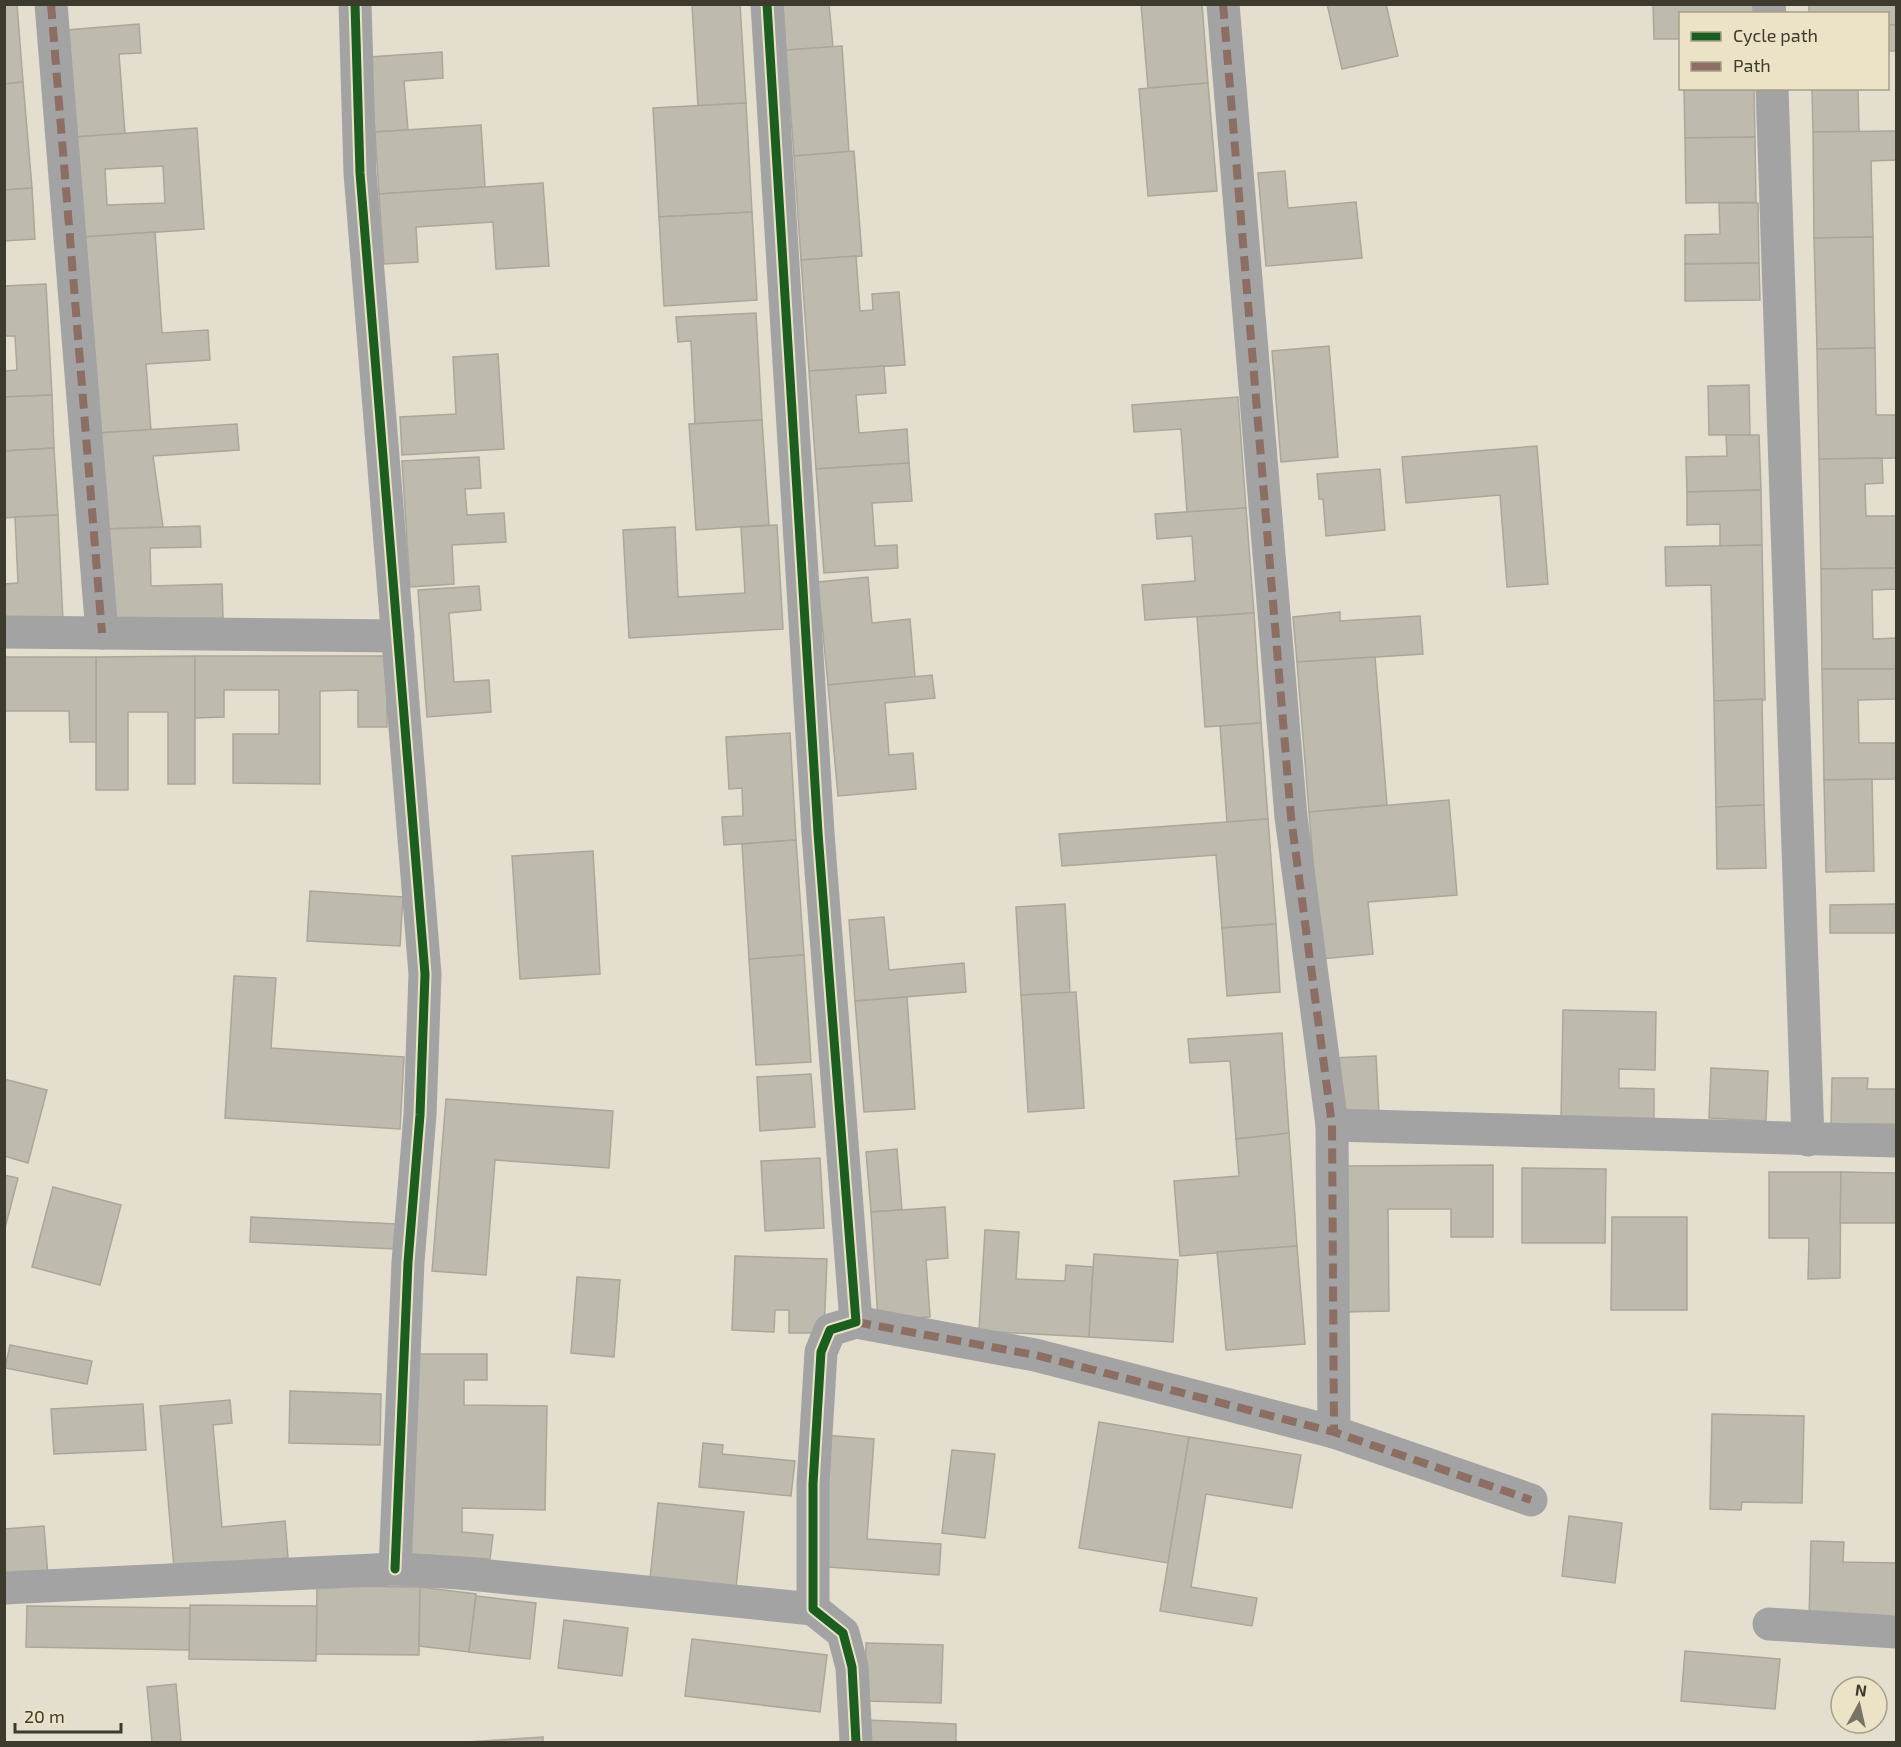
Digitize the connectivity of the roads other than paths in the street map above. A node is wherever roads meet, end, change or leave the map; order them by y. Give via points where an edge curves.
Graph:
1 (51, 4) edge
2 (355, 4) edge
3 (767, 4) edge
4 (1223, 4) edge
5 (1772, 90) edge
6 (4, 632) edge
7 (102, 633) junction
8 (398, 636) junction
9 (1332, 1125) junction
10 (1808, 1140) junction
11 (1896, 1141) edge
12 (856, 1322) junction
13 (1334, 1432) junction
14 (1531, 1500) dead end
15 (395, 1569) junction
16 (4, 1588) edge
17 (813, 1609) junction
18 (1769, 1624) dead end
19 (1896, 1632) edge
20 (856, 1743) edge

1 - 7 street
2 - 8 street via 360,173
3 - 12 street via 819,844
4 - 9 street via 1291,817
5 - 10 street
6 - 7 street
7 - 8 street
8 - 15 street via 425,974
9 - 10 street
9 - 13 street
10 - 11 street
12 - 13 street via 1035,1355
12 - 17 street via 830,1330 821,1352 813,1484
13 - 14 street
15 - 16 street
15 - 17 street
17 - 20 street via 843,1633 852,1667
18 - 19 street

